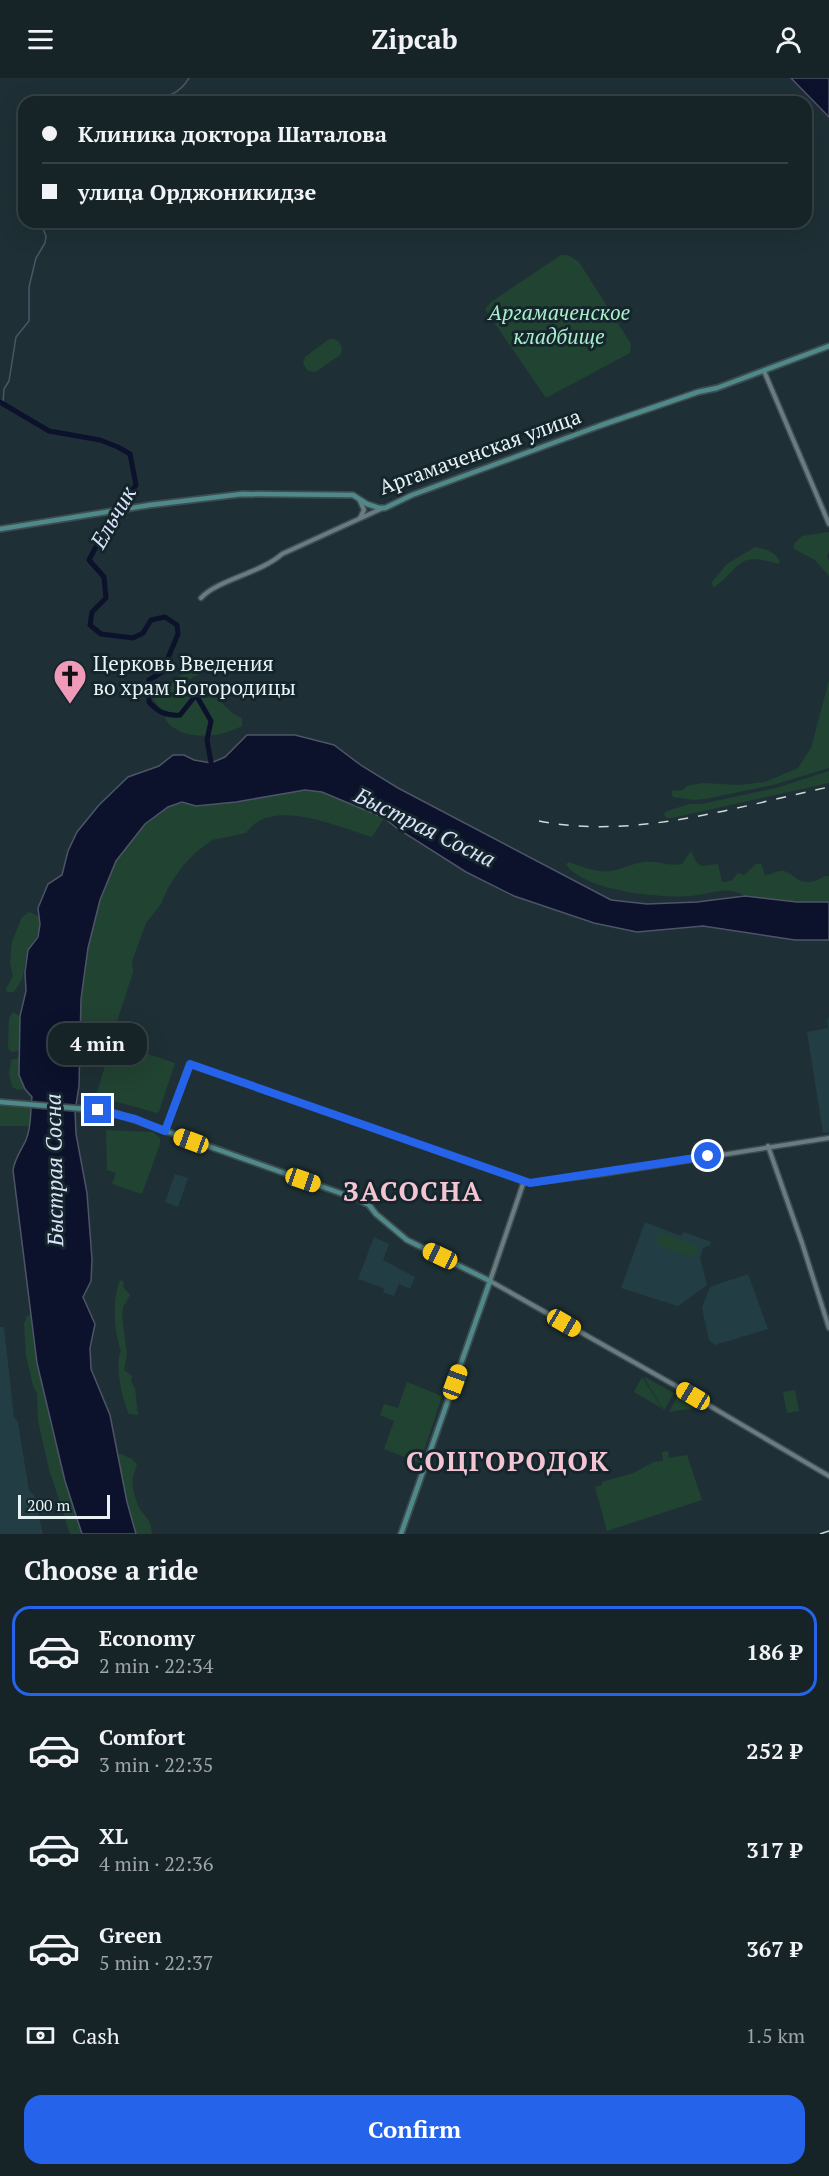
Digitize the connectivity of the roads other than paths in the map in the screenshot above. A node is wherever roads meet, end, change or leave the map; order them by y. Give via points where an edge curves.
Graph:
1 (829, 346) edge
2 (764, 371) junction
3 (359, 499) junction
4 (385, 508) junction
5 (360, 519) junction
6 (829, 524) edge
7 (0, 529) edge
8 (201, 598) dead end
9 (0, 1102) edge
10 (165, 1131) junction
11 (829, 1138) edge
12 (768, 1146) junction
13 (524, 1181) junction
14 (490, 1281) junction
15 (829, 1328) edge
16 (829, 1476) edge
17 (401, 1534) edge

1 - 2 main road, Аргамаченская улица
2 - 4 main road, Аргамаченская улица via 599,426
2 - 6 street
3 - 4 main road, Аргамаченская улица
3 - 5 street via 364,510
3 - 7 main road via 353,495 242,494
4 - 5 street, Аргамаченская улица
5 - 8 street, Аргамаченская улица via 282,554 272,563
9 - 10 main road via 98,1110
10 - 13 street via 190,1064
10 - 14 main road via 364,1202 407,1240
11 - 12 street
12 - 13 street via 600,1174
12 - 15 street
13 - 14 street
14 - 16 street
14 - 17 main road

